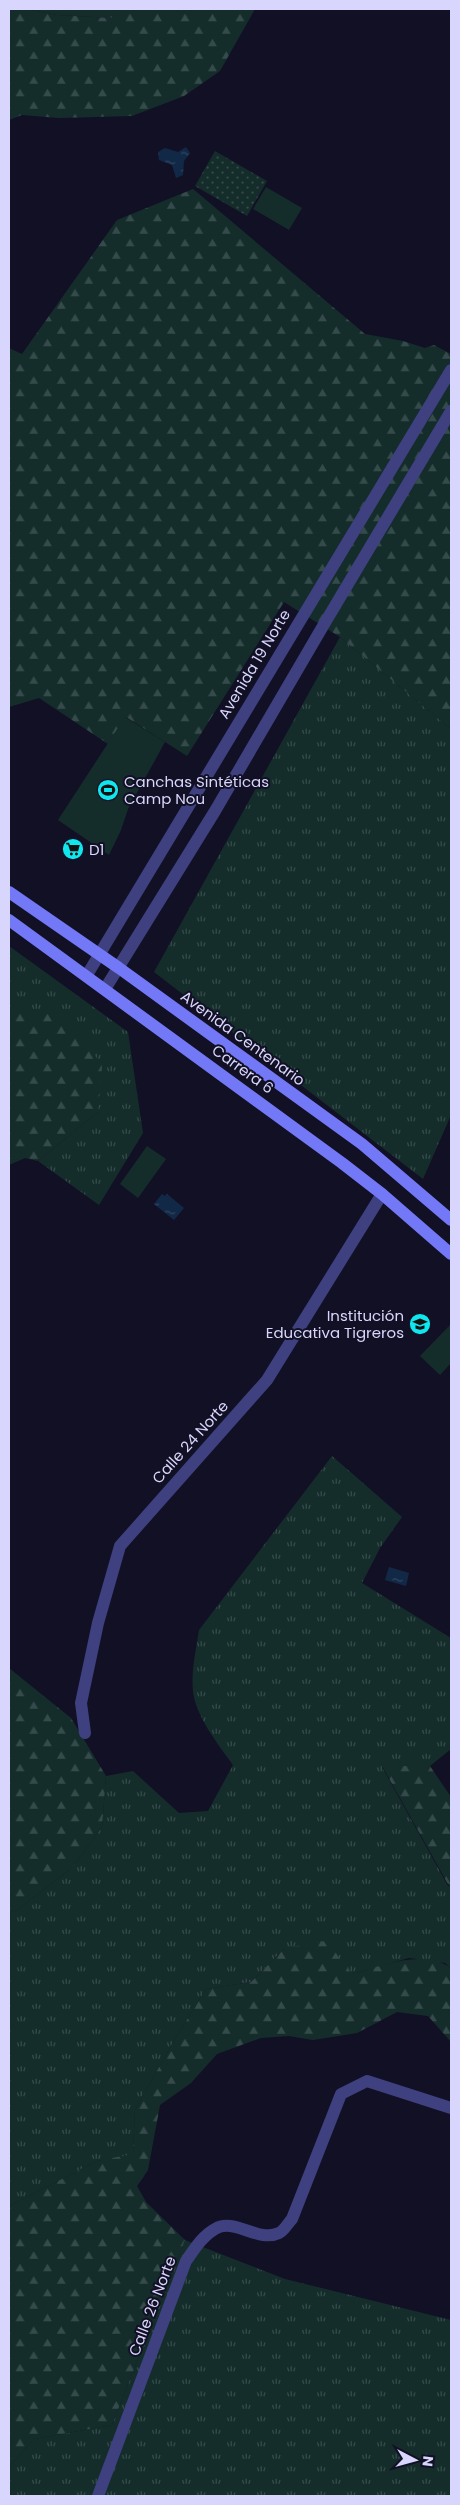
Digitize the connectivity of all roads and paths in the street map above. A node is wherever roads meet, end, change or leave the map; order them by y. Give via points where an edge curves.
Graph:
1 (451, 370) edge
2 (451, 412) edge
3 (9, 892) edge
4 (9, 920) edge
5 (100, 954) junction
6 (119, 968) junction
7 (87, 975) junction
8 (105, 989) junction
9 (382, 1194) junction
10 (451, 1220) edge
11 (451, 1254) edge
12 (85, 1733) dead end
13 (451, 2108) edge
14 (98, 2496) edge

1 - 5 street, Avenida 19 Norte
2 - 6 street
3 - 5 main road, Avenida Centenario
4 - 7 main road, Carrera 6
5 - 6 main road, Avenida Centenario
5 - 7 street, Avenida 19 Norte
6 - 8 street
6 - 10 main road, Avenida Centenario via 362,1144
7 - 8 main road, Carrera 6
8 - 9 main road, Carrera 6
9 - 11 main road, Carrera 6
9 - 12 street, Calle 24 Norte via 267,1380 120,1546 80,1703
13 - 14 street, Calle 26 Norte via 367,2080 341,2094 292,2219 280,2233 267,2236 228,2226 216,2228 203,2238 186,2261

